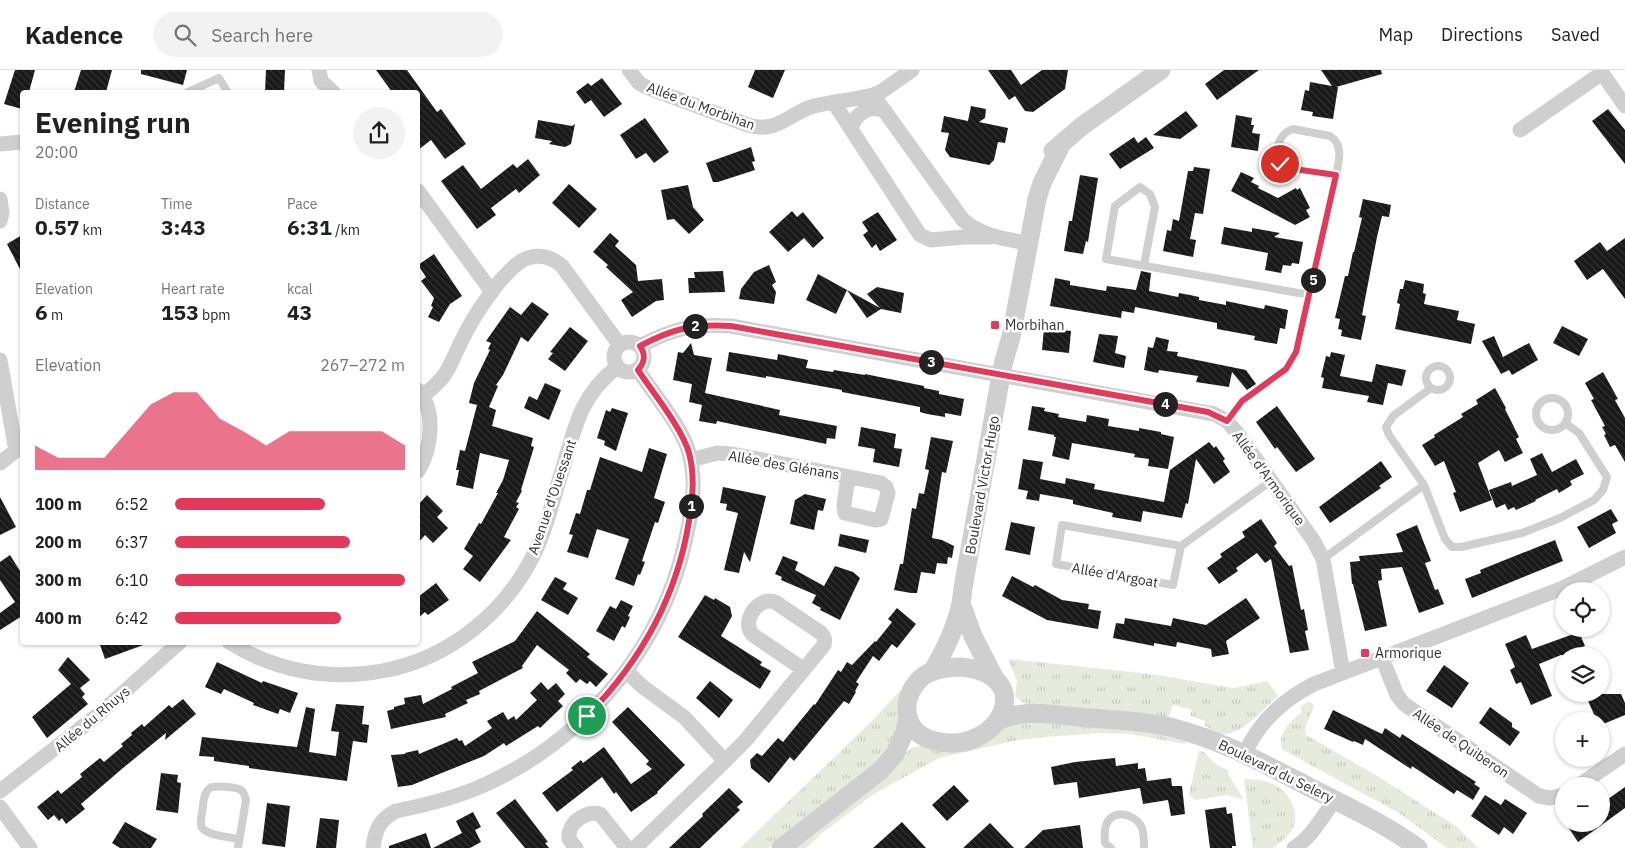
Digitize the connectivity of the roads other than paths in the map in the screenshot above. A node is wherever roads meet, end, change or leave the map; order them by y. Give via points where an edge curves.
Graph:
1 (319, 70) edge
2 (629, 70) edge
3 (912, 70) edge
4 (1161, 70) edge
5 (192, 90) edge
6 (226, 90) edge
7 (331, 90) edge
8 (873, 95) junction
9 (834, 103) junction
10 (1625, 106) edge
11 (885, 112) junction
12 (851, 128) junction
13 (1520, 130) dead end
14 (20, 142) edge
15 (0, 144) edge
16 (1336, 175) junction
17 (420, 194) edge
18 (0, 199) edge
19 (957, 213) junction
20 (0, 222) edge
21 (991, 237) junction
22 (939, 238) junction
23 (1022, 242) junction
24 (1144, 265) junction
25 (492, 292) junction
26 (1310, 295) junction
27 (620, 344) junction
28 (640, 346) junction
29 (0, 360) edge
30 (617, 367) junction
31 (1002, 369) junction
32 (638, 370) junction
33 (1431, 388) dead end
34 (420, 393) edge
35 (1227, 421) junction
36 (1565, 423) junction
37 (19, 449) edge
38 (691, 460) junction
39 (0, 463) edge
40 (420, 467) edge
41 (848, 477) dead end
42 (1271, 481) junction
43 (1424, 485) junction
44 (1181, 546) junction
45 (1625, 557) edge
46 (1323, 559) junction
47 (962, 606) junction
48 (177, 645) edge
49 (234, 645) edge
50 (1382, 658) junction
51 (803, 669) junction
52 (626, 671) junction
53 (932, 672) junction
54 (1343, 674) junction
55 (994, 677) junction
56 (1004, 694) junction
57 (1034, 712) junction
58 (908, 718) junction
59 (998, 722) junction
60 (926, 739) junction
61 (1245, 753) junction
62 (895, 754) junction
63 (1625, 754) edge
64 (725, 761) junction
65 (1591, 777) edge
66 (0, 791) edge
67 (1555, 797) edge
68 (1334, 800) junction
69 (0, 808) edge
70 (239, 839) junction
71 (30, 848) edge
72 (238, 848) edge
73 (373, 848) edge
74 (576, 848) edge
75 (626, 848) edge
76 (635, 848) edge
77 (781, 848) edge
78 (1111, 848) edge
79 (1144, 848) edge
80 (1294, 848) edge
81 (1418, 848) edge

1 - 7 street via 320,81
2 - 9 street, Allée du Morbihan via 646,87 760,128 776,125 811,107
3 - 8 street, Allée du Morbihan
4 - 23 street, Boulevard Victor Hugo via 1062,143 1042,183
5 - 6 lane via 219,78
8 - 9 street, Allée du Morbihan
8 - 11 street
9 - 12 street
10 - 13 street via 1602,73
11 - 12 street via 874,108 866,110 856,118
11 - 19 street
12 - 22 street via 920,235 928,240
14 - 15 street
16 - 16 lane via 1283,166 1277,157 1281,136 1293,129 1334,138 1340,152
16 - 26 lane
17 - 25 street
18 - 20 street
19 - 21 street via 973,228
19 - 22 street via 954,224
21 - 22 street
21 - 23 street
23 - 31 street, Boulevard Victor Hugo via 1011,337
24 - 24 lane via 1106,259 1115,206 1140,187 1150,194 1155,207
24 - 26 lane
25 - 27 street via 523,260 537,256 550,258 567,271
25 - 34 street via 441,380
26 - 35 lane via 1299,345 1286,369 1242,401
27 - 28 street via 630,341
27 - 30 street via 613,355
28 - 31 street via 681,328 731,326
28 - 32 street via 645,358
29 - 37 street
30 - 32 street via 627,372
30 - 49 street, Avenue d'Ouessant via 597,384 582,409 541,538 527,567 494,612 467,634 411,664 349,675 296,670 262,660
31 - 35 street, Allée d'Armorique via 1208,412
31 - 47 street, Boulevard Victor Hugo
32 - 38 street via 682,436
33 - 43 lane via 1392,416 1386,428
34 - 40 street via 428,411 429,441
35 - 42 street, Allée d'Armorique
36 - 36 lane via 1568,410 1564,402 1557,398 1540,402 1536,409 1540,425 1547,430 1556,430
36 - 43 lane via 1580,433 1607,477 1603,490 1594,500 1560,518 1522,533 1452,547 1445,539
37 - 39 street
38 - 41 street, Allée des Glénans via 718,453 732,454
38 - 52 street via 690,512 677,571 659,617
42 - 44 lane
42 - 46 street, Allée d'Armorique
43 - 46 lane
44 - 44 lane, Allée d'Argoat via 1062,525 1056,564 1173,585
45 - 50 street via 1563,588
46 - 54 street, Allée d'Armorique
47 - 53 street, Boulevard Victor Hugo
47 - 55 street, Boulevard Victor Hugo
48 - 66 street, Allée du Rhuys via 99,714
50 - 54 street
50 - 67 street, Allée de Quiberon via 1404,704 1539,796
51 - 51 street via 824,644 825,638 775,602 761,603 748,621 750,633
51 - 64 street
52 - 64 street via 684,717
52 - 73 street via 587,716 542,752 483,786 390,814 378,826
53 - 55 street via 974,668
53 - 58 street via 921,678 909,697
54 - 61 street via 1314,684 1282,704
55 - 56 street
56 - 57 street, Boulevard du Selery
56 - 59 street via 1003,712
57 - 59 street, Boulevard du Selery via 1009,716
57 - 61 street, Boulevard du Selery via 1168,727
58 - 60 street via 916,732
58 - 62 street
59 - 60 street via 976,738 947,743
60 - 62 street
61 - 68 street, Boulevard du Selery
62 - 77 street via 872,778
63 - 65 street
64 - 76 street
68 - 80 street via 1310,834
68 - 81 street, Boulevard du Selery
69 - 71 street
70 - 70 lane via 245,794 238,789 214,786 208,789 201,825 204,830
70 - 72 lane
74 - 75 street via 569,839 570,829 576,821 594,813 600,814
78 - 79 lane via 1105,843 1106,824 1112,817 1123,814 1141,826

